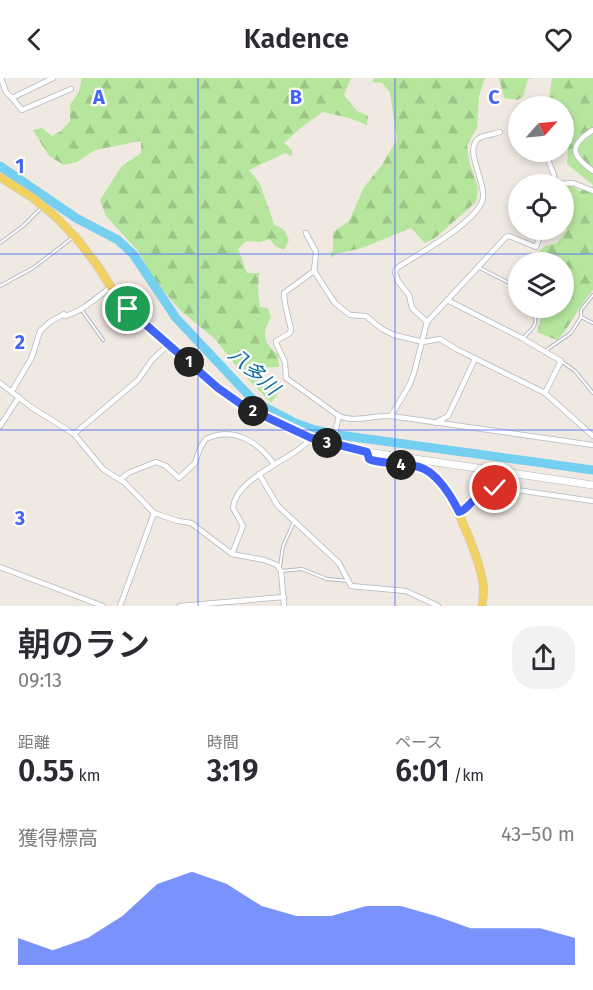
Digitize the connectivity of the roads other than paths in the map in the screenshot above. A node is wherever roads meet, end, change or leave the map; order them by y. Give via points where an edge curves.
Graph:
1 (1, 78) edge
2 (53, 78) edge
3 (71, 89) dead end
4 (12, 98) junction
5 (593, 130) edge
6 (500, 132) dead end
7 (593, 171) edge
8 (0, 177) edge
9 (574, 183) edge
10 (593, 191) edge
11 (43, 206) junction
12 (306, 233) dead end
13 (75, 236) junction
14 (508, 236) edge
15 (519, 240) edge
16 (538, 240) edge
17 (0, 243) edge
18 (478, 267) junction
19 (314, 271) junction
20 (508, 282) edge
21 (0, 286) edge
22 (111, 287) junction
23 (593, 295) edge
24 (447, 300) junction
25 (81, 309) junction
26 (535, 318) edge
27 (580, 318) junction
28 (427, 322) junction
29 (593, 323) edge
30 (523, 339) junction
31 (103, 340) dead end
32 (423, 342) junction
33 (169, 344) junction
34 (545, 351) junction
35 (475, 359) junction
36 (561, 361) junction
37 (0, 383) edge
38 (12, 391) junction
39 (545, 393) junction
40 (593, 393) edge
41 (19, 397) junction
42 (391, 416) junction
43 (337, 418) junction
44 (434, 423) junction
45 (0, 426) edge
46 (74, 434) junction
47 (593, 436) edge
48 (311, 438) junction
49 (333, 443) junction
50 (593, 445) edge
51 (367, 452) junction
52 (274, 464) junction
53 (259, 474) junction
54 (120, 480) junction
55 (593, 485) edge
56 (593, 501) edge
57 (459, 512) junction
58 (154, 513) junction
59 (295, 522) junction
60 (232, 554) junction
61 (0, 567) edge
62 (280, 569) junction
63 (348, 581) junction
64 (284, 597) junction
65 (103, 606) edge
66 (120, 606) edge
67 (180, 606) edge
68 (284, 606) edge
69 (438, 606) edge
70 (482, 606) edge

1 - 4 street
2 - 4 street
3 - 4 street via 22,110
5 - 7 street via 574,149 579,161
6 - 28 street via 480,138 474,146 473,157 484,195 478,209 395,272 412,308
8 - 11 main road
9 - 10 street
11 - 13 main road
11 - 17 lane
12 - 19 street via 316,252
13 - 21 lane via 33,268
13 - 22 main road
14 - 18 street
15 - 16 street via 536,247
18 - 20 lane
18 - 24 street
19 - 32 street via 335,303 350,315 366,316 386,332
19 - 43 street via 284,293 291,329 276,343 285,362 286,378
22 - 25 street
22 - 33 main road via 128,309
23 - 27 lane via 581,310
24 - 28 street
24 - 30 street
25 - 31 lane
25 - 38 street via 44,326
26 - 30 lane via 535,328
27 - 29 lane
27 - 34 lane via 571,333
28 - 32 street
30 - 34 street
32 - 35 street via 440,339
32 - 42 street via 410,384
33 - 46 street via 138,380
33 - 48 main road via 231,398
34 - 36 street
35 - 39 street
35 - 44 street via 448,416
36 - 39 street
36 - 40 lane
37 - 38 street
38 - 41 street
39 - 47 street
41 - 45 street
41 - 46 street
42 - 43 street
42 - 44 street
43 - 49 street
44 - 50 street
46 - 54 street via 102,469
48 - 49 main road
48 - 52 street
49 - 51 main road
51 - 55 main road
51 - 57 main road via 371,460 427,470
52 - 53 street
52 - 54 street via 258,446 232,435 206,440 195,463 179,478 156,462
53 - 59 street via 278,506
53 - 60 street via 233,503 243,526
54 - 58 street
56 - 57 street via 496,487
57 - 70 main road via 481,574
58 - 60 street via 191,523
58 - 66 street
59 - 62 lane via 283,546
59 - 63 street via 339,563
60 - 62 street via 264,560
61 - 65 street
62 - 63 lane via 303,569 327,579
62 - 64 street
63 - 69 street via 354,587 406,591
64 - 67 street
64 - 68 street

